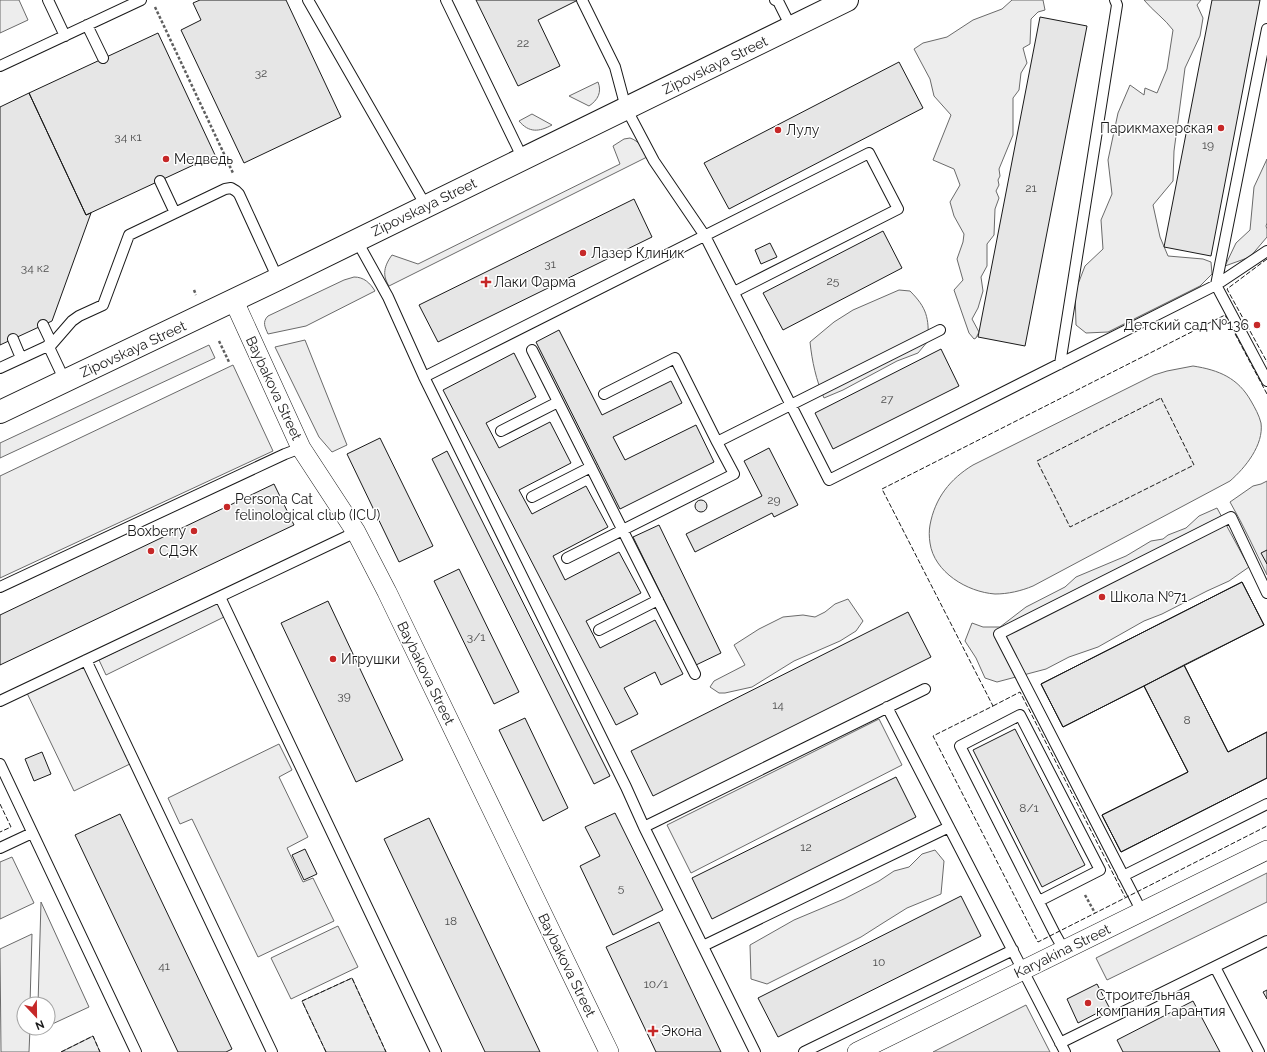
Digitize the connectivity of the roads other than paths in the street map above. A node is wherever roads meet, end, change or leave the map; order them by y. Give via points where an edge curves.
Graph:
1 (48, 0) edge
2 (142, 0) edge
3 (308, 0) edge
4 (446, 0) edge
5 (582, 0) edge
6 (775, 0) edge
7 (847, 0) edge
8 (1115, 0) edge
9 (87, 26) junction
10 (791, 27) junction
11 (1267, 29) edge
12 (65, 36) junction
13 (103, 58) dead end
14 (0, 66) edge
15 (626, 108) junction
16 (523, 158) junction
17 (160, 180) dead end
18 (426, 206) junction
19 (175, 213) junction
20 (705, 236) junction
21 (357, 241) junction
22 (1267, 251) edge
23 (278, 279) junction
24 (1216, 285) junction
25 (734, 292) junction
26 (234, 301) junction
27 (43, 325) dead end
28 (940, 330) dead end
29 (13, 339) dead end
30 (50, 344) junction
31 (532, 350) dead end
32 (21, 358) junction
33 (1060, 364) junction
34 (0, 368) edge
35 (424, 377) junction
36 (65, 381) junction
37 (1267, 381) edge
38 (604, 394) dead end
39 (558, 402) junction
40 (791, 405) junction
41 (0, 412) edge
42 (501, 431) dead end
43 (717, 442) junction
44 (301, 448) junction
45 (591, 467) junction
46 (532, 497) dead end
47 (623, 530) junction
48 (356, 532) junction
49 (567, 558) dead end
50 (0, 588) edge
51 (1267, 593) edge
52 (220, 596) junction
53 (658, 600) junction
54 (599, 630) dead end
55 (86, 660) junction
56 (695, 674) dead end
57 (925, 688) dead end
58 (0, 701) edge
59 (887, 707) junction
60 (0, 764) edge
61 (1267, 804) edge
62 (644, 827) junction
63 (949, 827) junction
64 (32, 833) junction
65 (0, 848) edge
66 (1267, 850) edge
67 (1123, 876) junction
68 (1039, 901) junction
69 (1142, 912) junction
70 (1267, 941) edge
71 (703, 946) junction
72 (1013, 950) junction
73 (1064, 950) junction
74 (1215, 967) junction
75 (1023, 970) junction
76 (1063, 1048) edge
77 (136, 1052) edge
78 (272, 1052) edge
79 (436, 1052) edge
80 (609, 1052) edge
81 (755, 1052) edge
82 (804, 1052) edge
83 (856, 1052) edge
84 (1259, 1052) edge

1 - 12 lane
2 - 9 lane
3 - 18 lane
4 - 16 lane
5 - 15 lane via 615,67
6 - 10 lane via 778,1
7 - 10 street, Zipovskaya Street
8 - 33 lane via 1117,5
9 - 12 lane
9 - 13 lane
10 - 15 street, Zipovskaya Street
11 - 24 lane
12 - 14 lane
15 - 16 street, Zipovskaya Street
15 - 20 lane via 654,161
16 - 18 street, Zipovskaya Street
17 - 19 lane
18 - 21 street, Zipovskaya Street
19 - 23 lane via 225,189 231,188 236,191
19 - 30 lane via 130,235 103,305 72,321
20 - 25 lane
20 - 25 lane via 869,153 898,209
20 - 35 lane
21 - 23 street, Zipovskaya Street
21 - 35 lane via 388,297
22 - 24 lane
23 - 26 street, Zipovskaya Street
24 - 33 lane
24 - 37 lane
25 - 40 lane
26 - 36 street, Zipovskaya Street
26 - 44 street, Baybakova Street
27 - 30 lane
28 - 40 lane
29 - 32 lane
30 - 32 lane
30 - 36 lane
31 - 39 lane
32 - 34 lane
33 - 40 lane via 829,480
35 - 62 lane
36 - 41 street, Zipovskaya Street
38 - 43 lane via 675,358
39 - 42 lane
39 - 45 lane
40 - 43 lane
43 - 47 lane via 734,474
44 - 48 street, Baybakova Street
44 - 50 lane
45 - 46 lane
45 - 47 lane
47 - 49 lane
47 - 53 lane
48 - 52 lane
48 - 80 street, Baybakova Street
51 - 67 lane via 1231,517 999,634
52 - 55 lane
52 - 79 lane
53 - 54 lane
53 - 56 lane
55 - 58 lane
55 - 78 lane
57 - 59 lane
59 - 62 lane
59 - 63 lane
60 - 64 lane
61 - 67 lane
62 - 71 lane
63 - 71 lane
63 - 72 lane
64 - 65 lane
64 - 77 lane
66 - 69 street, Karyakina Street
67 - 69 lane
68 - 68 lane via 960,746 1020,715 1100,870
68 - 73 lane
69 - 73 street, Karyakina Street
70 - 74 lane
71 - 81 lane
72 - 75 lane
72 - 82 lane
73 - 75 street, Karyakina Street
74 - 76 lane
74 - 84 lane
75 - 76 lane
75 - 83 street, Karyakina Street

